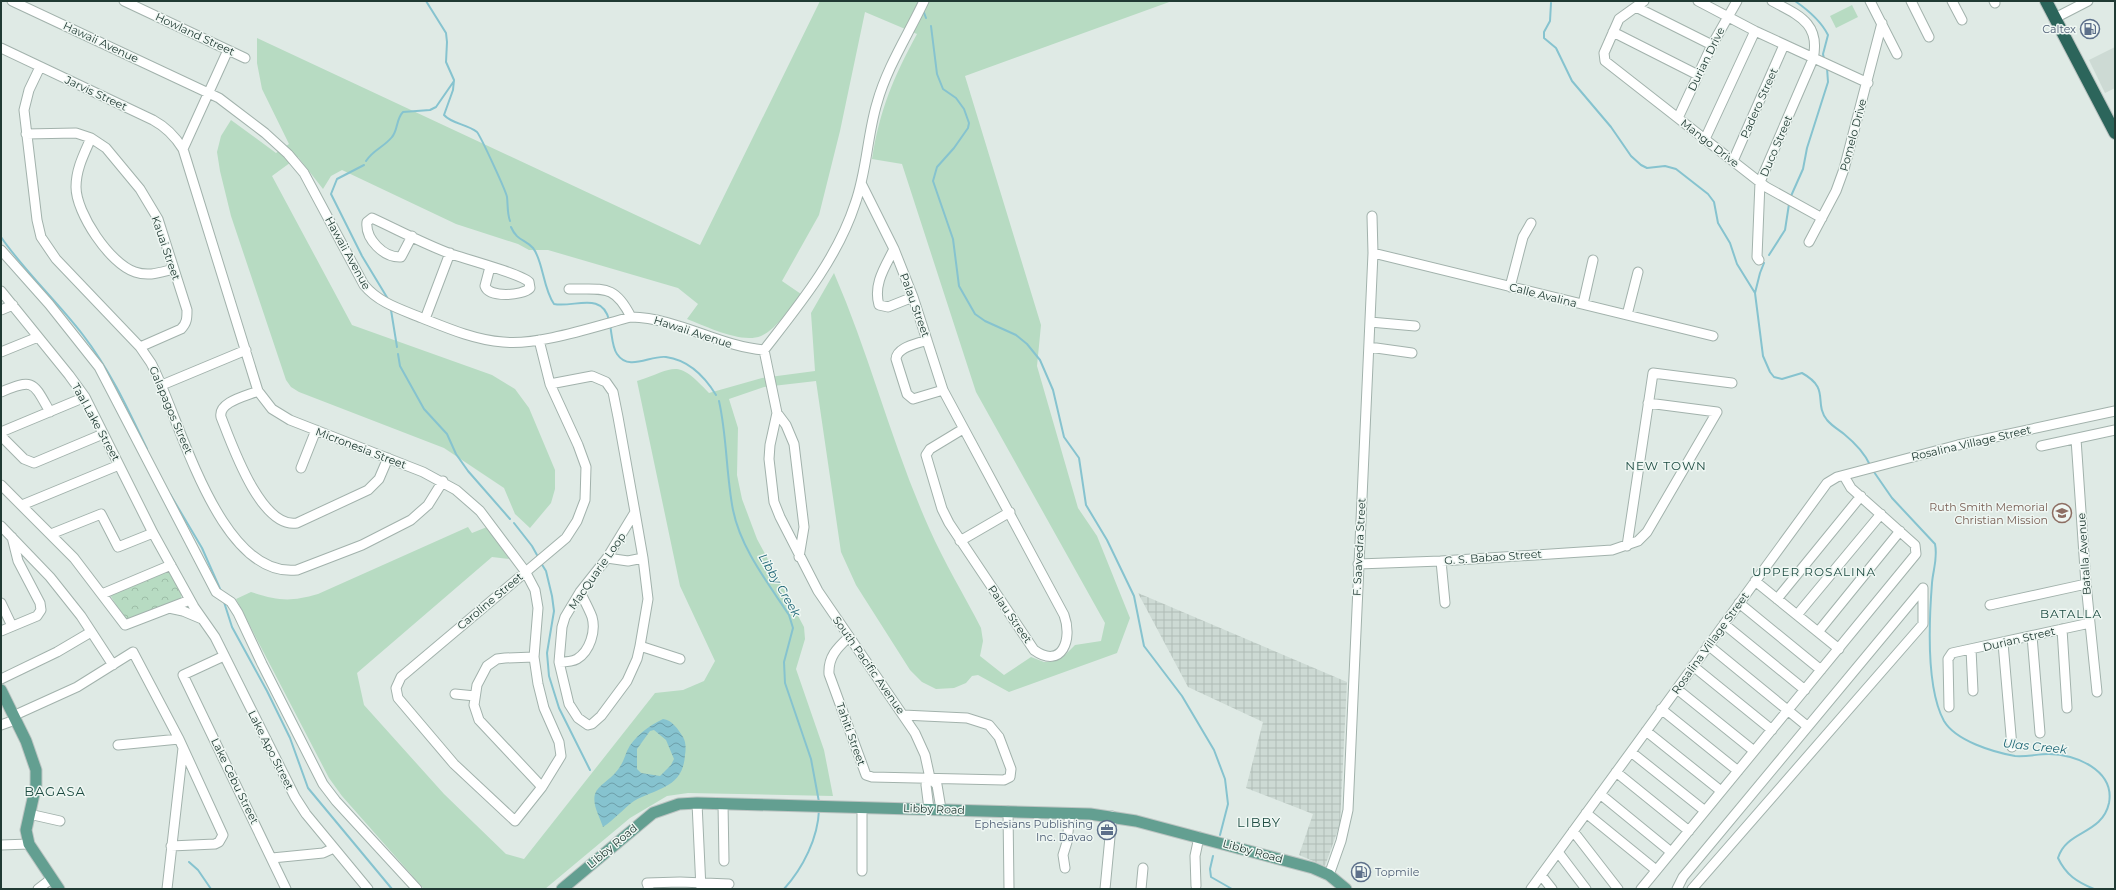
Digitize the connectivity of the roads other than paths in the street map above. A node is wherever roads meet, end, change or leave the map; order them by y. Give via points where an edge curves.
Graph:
1 (12, 1) edge
2 (124, 1) edge
3 (1698, 1) edge
4 (1737, 1) edge
5 (1772, 1) edge
6 (1870, 1) edge
7 (1911, 1) edge
8 (1952, 1) edge
9 (2046, 1) edge
10 (2088, 1) edge
11 (922, 4) edge
12 (1640, 4) edge
13 (1728, 17) junction
14 (2055, 18) junction
15 (1962, 20) dead end
16 (1882, 23) junction
17 (1755, 31) junction
18 (1613, 32) junction
19 (1929, 37) dead end
20 (1712, 45) junction
21 (1784, 45) junction
22 (1, 48) edge
23 (228, 50) junction
24 (1897, 54) dead end
25 (245, 58) dead end
26 (1813, 59) junction
27 (40, 67) junction
28 (1698, 76) junction
29 (1868, 83) junction
30 (208, 93) junction
31 (1678, 118) junction
32 (2115, 133) edge
33 (26, 134) junction
34 (91, 138) junction
35 (1705, 139) junction
36 (183, 149) junction
37 (1733, 161) junction
38 (1760, 182) junction
39 (862, 183) junction
40 (1372, 216) dead end
41 (1822, 218) junction
42 (1531, 223) dead end
43 (412, 236) junction
44 (1809, 242) dead end
45 (894, 249) junction
46 (1, 250) edge
47 (450, 253) junction
48 (1373, 253) junction
49 (1593, 260) dead end
50 (1759, 260) dead end
51 (490, 267) junction
52 (174, 269) junction
53 (1638, 272) dead end
54 (1510, 287) junction
55 (569, 289) dead end
56 (1, 291) edge
57 (913, 297) junction
58 (1583, 304) junction
59 (13, 305) junction
60 (1, 310) edge
61 (1627, 315) junction
62 (631, 317) junction
63 (425, 319) junction
64 (1370, 322) junction
65 (1415, 326) dead end
66 (1713, 336) dead end
67 (38, 337) junction
68 (539, 340) junction
69 (927, 340) junction
70 (140, 347) junction
71 (1369, 347) junction
72 (246, 350) junction
73 (764, 350) junction
74 (1, 352) edge
75 (1412, 352) dead end
76 (1732, 383) dead end
77 (550, 384) junction
78 (162, 385) junction
79 (944, 390) junction
80 (258, 391) junction
81 (1, 392) edge
82 (85, 397) junction
83 (1648, 403) junction
84 (2115, 411) edge
85 (50, 412) junction
86 (777, 413) junction
87 (963, 429) junction
88 (316, 430) junction
89 (2115, 430) edge
90 (1, 432) edge
91 (104, 434) junction
92 (1, 436) edge
93 (2076, 439) junction
94 (2041, 446) dead end
95 (388, 458) junction
96 (119, 465) junction
97 (301, 468) dead end
98 (1844, 476) junction
99 (443, 482) junction
100 (1, 485) edge
101 (1861, 496) junction
102 (22, 505) junction
103 (635, 512) junction
104 (1010, 512) junction
105 (1880, 514) junction
106 (1, 526) edge
107 (1900, 531) junction
108 (153, 533) junction
109 (52, 534) junction
110 (12, 537) junction
111 (960, 541) junction
112 (1628, 546) junction
113 (799, 557) junction
114 (607, 558) junction
115 (643, 558) junction
116 (1442, 561) junction
117 (1358, 564) junction
118 (171, 565) junction
119 (525, 571) junction
120 (1755, 581) junction
121 (2086, 584) junction
122 (580, 592) junction
123 (102, 594) junction
124 (1777, 599) junction
125 (190, 600) junction
126 (1, 603) edge
127 (1445, 603) dead end
128 (1739, 603) junction
129 (1990, 605) dead end
130 (167, 608) junction
131 (1797, 615) junction
132 (203, 619) junction
133 (2090, 623) junction
134 (1724, 624) junction
135 (12, 626) junction
136 (2062, 629) junction
137 (1, 631) edge
138 (91, 632) junction
139 (1818, 632) junction
140 (2032, 636) junction
141 (849, 637) junction
142 (2003, 642) junction
143 (1708, 645) junction
144 (640, 646) junction
145 (1839, 649) junction
146 (1971, 649) junction
147 (224, 656) junction
148 (534, 657) junction
149 (680, 659) dead end
150 (559, 662) junction
151 (114, 665) junction
152 (1693, 666) junction
153 (1821, 670) junction
154 (1, 679) edge
155 (1676, 689) junction
156 (1, 690) edge
157 (1805, 690) junction
158 (1973, 691) dead end
159 (2097, 692) dead end
160 (455, 694) dead end
161 (475, 696) junction
162 (1950, 707) dead end
163 (2067, 708) dead end
164 (1662, 709) junction
165 (1789, 710) junction
166 (904, 715) junction
167 (14, 718) junction
168 (1, 725) edge
169 (1807, 726) junction
170 (1772, 730) junction
171 (1646, 731) junction
172 (2040, 733) dead end
173 (179, 739) junction
174 (118, 745) dead end
175 (2012, 747) dead end
176 (183, 748) junction
177 (1754, 751) junction
178 (1630, 752) junction
179 (1738, 771) junction
180 (1616, 772) junction
181 (930, 778) junction
182 (542, 788) junction
183 (1721, 792) junction
184 (1600, 794) junction
185 (697, 803) junction
186 (723, 804) junction
187 (862, 807) junction
188 (929, 809) junction
189 (941, 809) junction
190 (1008, 811) junction
191 (1704, 812) junction
192 (1070, 813) junction
193 (1586, 813) junction
194 (29, 814) junction
195 (1112, 816) junction
196 (60, 821) dead end
197 (515, 821) joint
198 (1573, 831) junction
199 (1689, 831) junction
200 (1199, 837) junction
201 (29, 844) junction
202 (1, 845) edge
203 (171, 846) junction
204 (334, 848) junction
205 (1558, 852) junction
206 (1671, 852) junction
207 (272, 858) junction
208 (724, 861) dead end
209 (1065, 868) dead end
210 (1144, 868) dead end
211 (1656, 870) junction
212 (862, 871) dead end
213 (1329, 875) junction
214 (1541, 875) junction
215 (168, 876) junction
216 (52, 879) junction
217 (729, 884) dead end
218 (701, 886) edge
219 (1196, 886) dead end
220 (363, 887) edge
221 (38, 889) edge
222 (59, 889) edge
223 (167, 889) edge
224 (175, 889) edge
225 (286, 889) edge
226 (417, 889) edge
227 (562, 889) edge
228 (649, 889) edge
229 (1009, 889) edge
230 (1105, 889) edge
231 (1141, 889) edge
232 (1346, 889) edge
233 (1531, 889) edge
234 (1552, 889) edge
235 (1586, 889) edge
236 (1618, 889) edge
237 (1641, 889) edge
238 (1677, 889) edge
239 (1692, 889) edge

1 - 30 street, Hawaii Avenue
2 - 23 street, Howland Street
3 - 13 street
4 - 13 street, Durian Drive
5 - 26 street via 1800,16 1810,26 1815,43
6 - 16 street
7 - 19 street
8 - 15 street
9 - 14 highway
10 - 14 street
11 - 39 street via 889,69 877,102
12 - 18 street via 1621,17
12 - 20 street
13 - 17 street
13 - 20 street, Durian Drive
14 - 32 highway
16 - 24 street
16 - 29 street, Pomelo Drive
17 - 21 street
17 - 35 street
18 - 28 street
18 - 31 street, Mango Drive via 1604,58
20 - 28 street, Durian Drive
21 - 26 street
21 - 37 street, Padero Street
22 - 27 street, Jarvis Street
23 - 25 street, Howland Street
23 - 30 street
26 - 29 street
26 - 38 street, Duco Street
27 - 33 street, Galapagos Street via 26,100
27 - 36 street, Jarvis Street via 153,120 166,129
28 - 31 street, Durian Drive
29 - 41 street, Pomelo Drive via 1844,169
30 - 36 street
30 - 63 street, Hawaii Avenue via 265,133 297,164 372,295
31 - 35 street, Mango Drive
33 - 34 street, Kauai Street via 76,133
33 - 70 street, Galapagos Street via 37,220 46,247
34 - 52 street, Kauai Street via 106,148 140,189 158,219
34 - 52 street via 76,176 78,204 83,217 92,231 126,268 145,275
35 - 37 street, Mango Drive
36 - 72 street, Micronesia Street
37 - 38 street, Mango Drive
38 - 41 street, Mango Drive
38 - 50 street, Duco Street via 1757,257
39 - 45 street, Palau Street
39 - 73 street via 846,225 826,264
40 - 48 street, F. Saavedra Street
41 - 44 street, Pomelo Drive
42 - 54 street via 1522,237
43 - 43 street via 404,254 395,257 375,245 368,231 367,222 372,218
43 - 47 street
45 - 57 street, Palau Street
45 - 57 street via 877,284 876,296 879,305 888,307
46 - 226 street via 49,304 99,367 216,592 231,602 238,613 323,784
47 - 51 street
47 - 63 street
48 - 54 street, Calle Avalina
48 - 64 street, F. Saavedra Street
49 - 58 street
51 - 51 street via 527,280 530,288 521,293 490,292 485,286
52 - 70 street, Kauai Street via 187,310 185,324
53 - 61 street
54 - 58 street, Calle Avalina
55 - 62 street via 611,291 620,298
56 - 59 street, Taal Lake Street
57 - 69 street, Palau Street
58 - 61 street, Calle Avalina
59 - 60 street
59 - 67 street, Taal Lake Street
61 - 66 street, Calle Avalina
62 - 68 street, Hawaii Avenue
62 - 73 street, Hawaii Avenue via 662,320 734,346
63 - 68 street, Hawaii Avenue via 490,340
64 - 65 street
64 - 71 street, F. Saavedra Street
67 - 74 street
67 - 82 street, Taal Lake Street
68 - 77 street, Caroline Street
69 - 79 street, Palau Street
69 - 79 street via 900,350 897,354 896,359 907,394 913,399
70 - 78 street, Galapagos Street
71 - 75 street
71 - 117 street, F. Saavedra Street
72 - 78 street
72 - 80 street, Micronesia Street
73 - 86 street, South Pacific Avenue
76 - 83 street via 1653,373
77 - 103 street, MacQuarie Loop via 592,376 602,379 610,386 615,400
77 - 119 street, Caroline Street via 586,468 585,500 577,521 566,538
78 - 99 street, Galapagos Street via 213,507 252,556 276,568 289,571 307,567 362,545 411,520 428,506
79 - 87 street, Palau Street
80 - 88 street, Micronesia Street via 280,415
80 - 95 street via 225,405 220,417 251,484 262,502 280,521 297,523 368,490 379,480
81 - 85 street via 22,384 31,385 38,391
82 - 85 street
82 - 91 street, Taal Lake Street
83 - 112 street
83 - 112 street via 1717,412 1645,535
84 - 98 street, Rosalina Village Street via 1958,445
85 - 90 street
86 - 113 street, South Pacific Avenue via 791,435 795,450 804,527
86 - 113 street, South Pacific Avenue via 770,445 774,502
87 - 104 street, Palau Street
87 - 111 street, Palau Street via 930,449 926,458 944,515
88 - 95 street, Micronesia Street
88 - 97 street
89 - 93 street
91 - 92 street via 34,463 24,459
91 - 96 street, Taal Lake Street
93 - 94 street
93 - 121 street, Batalla Avenue
95 - 99 street, Micronesia Street
96 - 102 street
96 - 108 street, Taal Lake Street
98 - 101 street via 1851,488
98 - 120 street, Rosalina Village Street via 1832,479 1823,488
99 - 119 street, Micronesia Street via 480,511
100 - 102 street
101 - 105 street
101 - 124 street
102 - 109 street
103 - 114 street, MacQuarie Loop
103 - 115 street, MacQuarie Loop
104 - 111 street
104 - 111 street, Palau Street via 1068,624 1068,638 1061,652 1045,656 1034,650
105 - 107 street
105 - 131 street
106 - 110 street
107 - 139 street
107 - 145 street via 1915,544 1916,554
108 - 109 street via 118,546 101,514
108 - 118 street, Taal Lake Street
109 - 123 street
110 - 135 street via 16,557 42,610 37,616
110 - 138 street via 50,577
112 - 116 street, G. S. Babao Street via 1612,550
113 - 141 street, South Pacific Avenue
114 - 115 street via 628,561
114 - 122 street, MacQuarie Loop
115 - 144 street, MacQuarie Loop via 648,599
116 - 117 street, G. S. Babao Street
116 - 127 street
117 - 213 street, F. Saavedra Street via 1348,810 1341,842
118 - 123 street
118 - 125 street, Taal Lake Street
119 - 148 street, Micronesia Street via 535,590 538,608
119 - 197 street, Caroline Street via 401,677 396,688 398,698 454,764
120 - 124 street
120 - 128 street, Rosalina Village Street
121 - 129 street
121 - 133 street, Batalla Avenue
122 - 150 street, MacQuarie Loop via 564,622
122 - 150 street via 592,616 593,633 587,649 578,659
123 - 130 street via 126,625
124 - 131 street
125 - 130 street
125 - 132 street, Lake Apo Street
126 - 135 street
128 - 134 street, Rosalina Village Street
128 - 153 street
130 - 132 street
131 - 139 street
132 - 147 street, Lake Apo Street
133 - 136 street, Durian Street
133 - 159 street, Batalla Avenue
134 - 143 street, Rosalina Village Street
134 - 157 street
135 - 137 street
136 - 140 street, Durian Street
136 - 163 street
138 - 151 street
138 - 154 street
139 - 145 street
140 - 142 street, Durian Street
140 - 172 street
141 - 166 street, South Pacific Avenue
141 - 181 street, Tahiti Street via 832,656 829,664 830,674 865,773 872,777
142 - 146 street, Durian Street
142 - 175 street
143 - 152 street, Rosalina Village Street
143 - 165 street
144 - 149 street
144 - 150 street, MacQuarie Loop via 627,681 602,716 592,724 584,722 572,711
145 - 153 street
146 - 158 street
146 - 162 street, Durian Street via 1949,655
147 - 204 street, Lake Apo Street via 295,797
147 - 207 street, Lake Cebu Street via 183,675
148 - 161 street via 504,658 493,662 482,675
148 - 182 street, Micronesia Street via 540,709 559,742 561,756
151 - 167 street via 77,687
151 - 173 street via 133,652
152 - 155 street, Rosalina Village Street
152 - 170 street
153 - 157 street
155 - 164 street, Rosalina Village Street
155 - 177 street
156 - 167 main road
157 - 165 street
160 - 161 street
161 - 182 street via 474,705 478,720
164 - 171 street, Rosalina Village Street
164 - 179 street
165 - 169 street
165 - 170 street
166 - 181 street, South Pacific Avenue via 921,745
166 - 181 street, Tahiti Street via 967,718 989,725 997,732 1012,773 1004,780
167 - 168 street
167 - 194 main road via 36,770 36,785
169 - 238 street via 1683,877
169 - 239 street via 1922,588 1922,624
170 - 177 street
171 - 178 street, Rosalina Village Street
171 - 183 street
173 - 174 street
173 - 176 street
176 - 203 street
176 - 203 street via 223,835 215,844
177 - 179 street
178 - 180 street, Rosalina Village Street
178 - 191 street
179 - 183 street
180 - 184 street, Rosalina Village Street
180 - 199 street
181 - 188 street, South Pacific Avenue via 926,785
181 - 189 street, South Pacific Avenue via 937,785
182 - 197 street, Micronesia Street
183 - 191 street
184 - 193 street, Rosalina Village Street
184 - 206 street
185 - 186 main road, Libby Road
185 - 218 street
185 - 227 main road, Libby Road via 679,804 653,812
186 - 187 main road, Libby Road
186 - 208 street
187 - 188 main road, Libby Road
187 - 212 street
188 - 189 main road, Libby Road
189 - 190 main road, Libby Road
190 - 192 main road, Libby Road
190 - 229 street
191 - 199 street
192 - 195 main road, Libby Road
192 - 209 street via 1063,855
193 - 198 street, Rosalina Village Street
193 - 211 street
194 - 196 street
194 - 201 main road via 26,830
195 - 200 main road, Libby Road
195 - 230 street
198 - 205 street, Rosalina Village Street
198 - 236 street
199 - 206 street
200 - 213 main road, Libby Road via 1306,866
200 - 219 street via 1195,856
201 - 202 street
201 - 216 main road
203 - 215 street
204 - 207 street via 323,853
204 - 220 street, Lake Apo Street
205 - 214 street, Rosalina Village Street
205 - 235 street
206 - 211 street
207 - 225 street, Lake Cebu Street
210 - 231 street
211 - 237 street
213 - 232 main road, Libby Road
214 - 233 street, Rosalina Village Street
214 - 234 street
215 - 223 street
215 - 224 street
216 - 221 street
216 - 222 main road
217 - 218 street
218 - 228 street via 647,883

